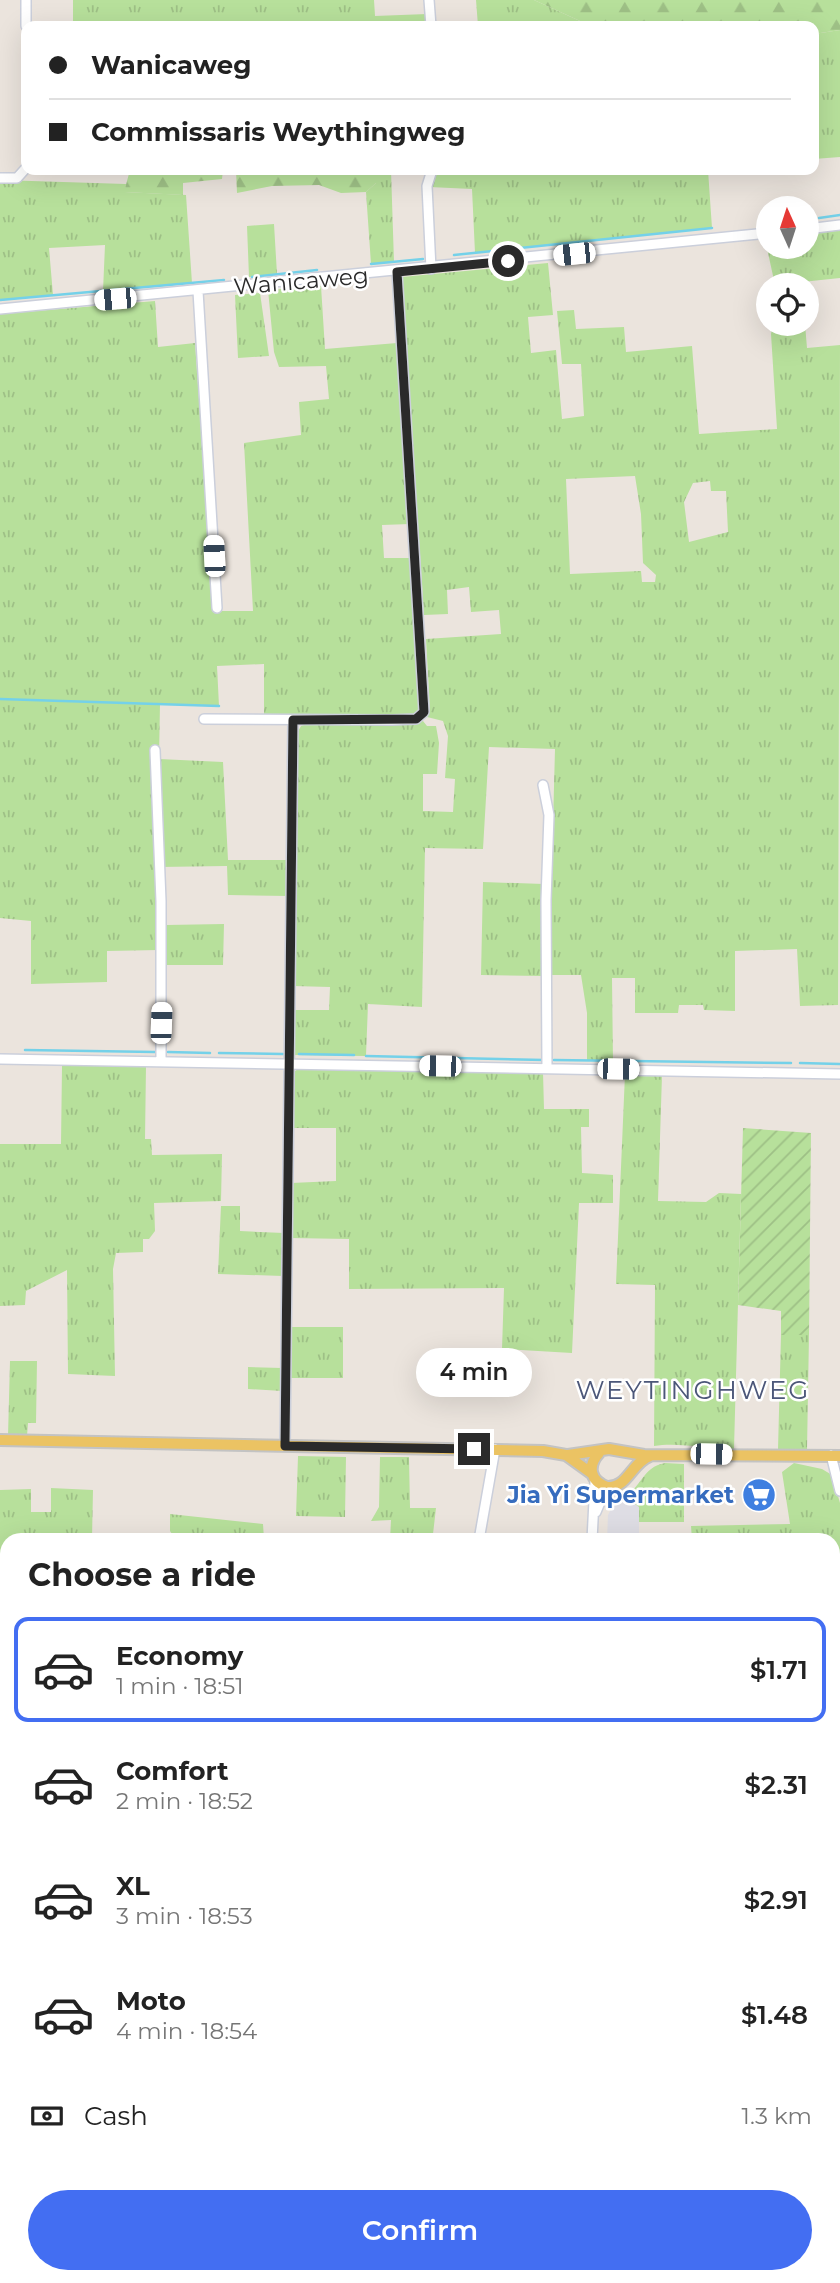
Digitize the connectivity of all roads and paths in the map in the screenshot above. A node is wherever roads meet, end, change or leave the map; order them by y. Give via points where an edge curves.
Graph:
1 (26, 0) edge
2 (429, 0) edge
3 (26, 21) edge
4 (431, 21) edge
5 (21, 174) edge
6 (430, 175) edge
7 (0, 178) edge
8 (840, 225) edge
9 (819, 228) edge
10 (756, 234) edge
11 (431, 269) junction
12 (397, 272) junction
13 (198, 291) junction
14 (0, 309) edge
15 (217, 608) dead end
16 (204, 719) dead end
17 (293, 720) junction
18 (155, 750) dead end
19 (543, 785) dead end
20 (0, 1059) edge
21 (161, 1061) junction
22 (290, 1063) junction
23 (547, 1068) junction
24 (840, 1074) edge
25 (0, 1440) edge
26 (285, 1446) junction
27 (495, 1450) junction
28 (621, 1452) junction
29 (599, 1453) junction
30 (656, 1454) junction
31 (566, 1455) junction
32 (835, 1456) edge
33 (629, 1473) junction
34 (593, 1477) junction
35 (616, 1487) junction
36 (840, 1491) edge
37 (592, 1523) junction
38 (480, 1533) edge
39 (592, 1533) edge

1 - 3 street
2 - 4 street
5 - 7 street via 17,178
6 - 11 street via 427,186
8 - 9 street
10 - 11 street, Wanicaweg
11 - 12 street, Wanicaweg
12 - 13 street, Wanicaweg
12 - 17 street via 424,712 416,719
13 - 14 street, Wanicaweg
13 - 15 street
16 - 17 street
17 - 22 street
18 - 21 street via 162,901
19 - 23 street via 549,815
20 - 21 street
21 - 22 street
22 - 23 street
22 - 26 street
23 - 24 street
25 - 26 main road
26 - 27 main road
27 - 31 main road
27 - 38 street
28 - 29 main road via 609,1449
28 - 30 main road
28 - 33 main road
29 - 31 main road
29 - 34 main road via 591,1466
30 - 32 main road
30 - 33 main road via 641,1460
31 - 34 main road
32 - 36 street
33 - 35 main road
34 - 35 main road via 607,1487
34 - 37 street
35 - 37 street via 601,1500
37 - 39 street

